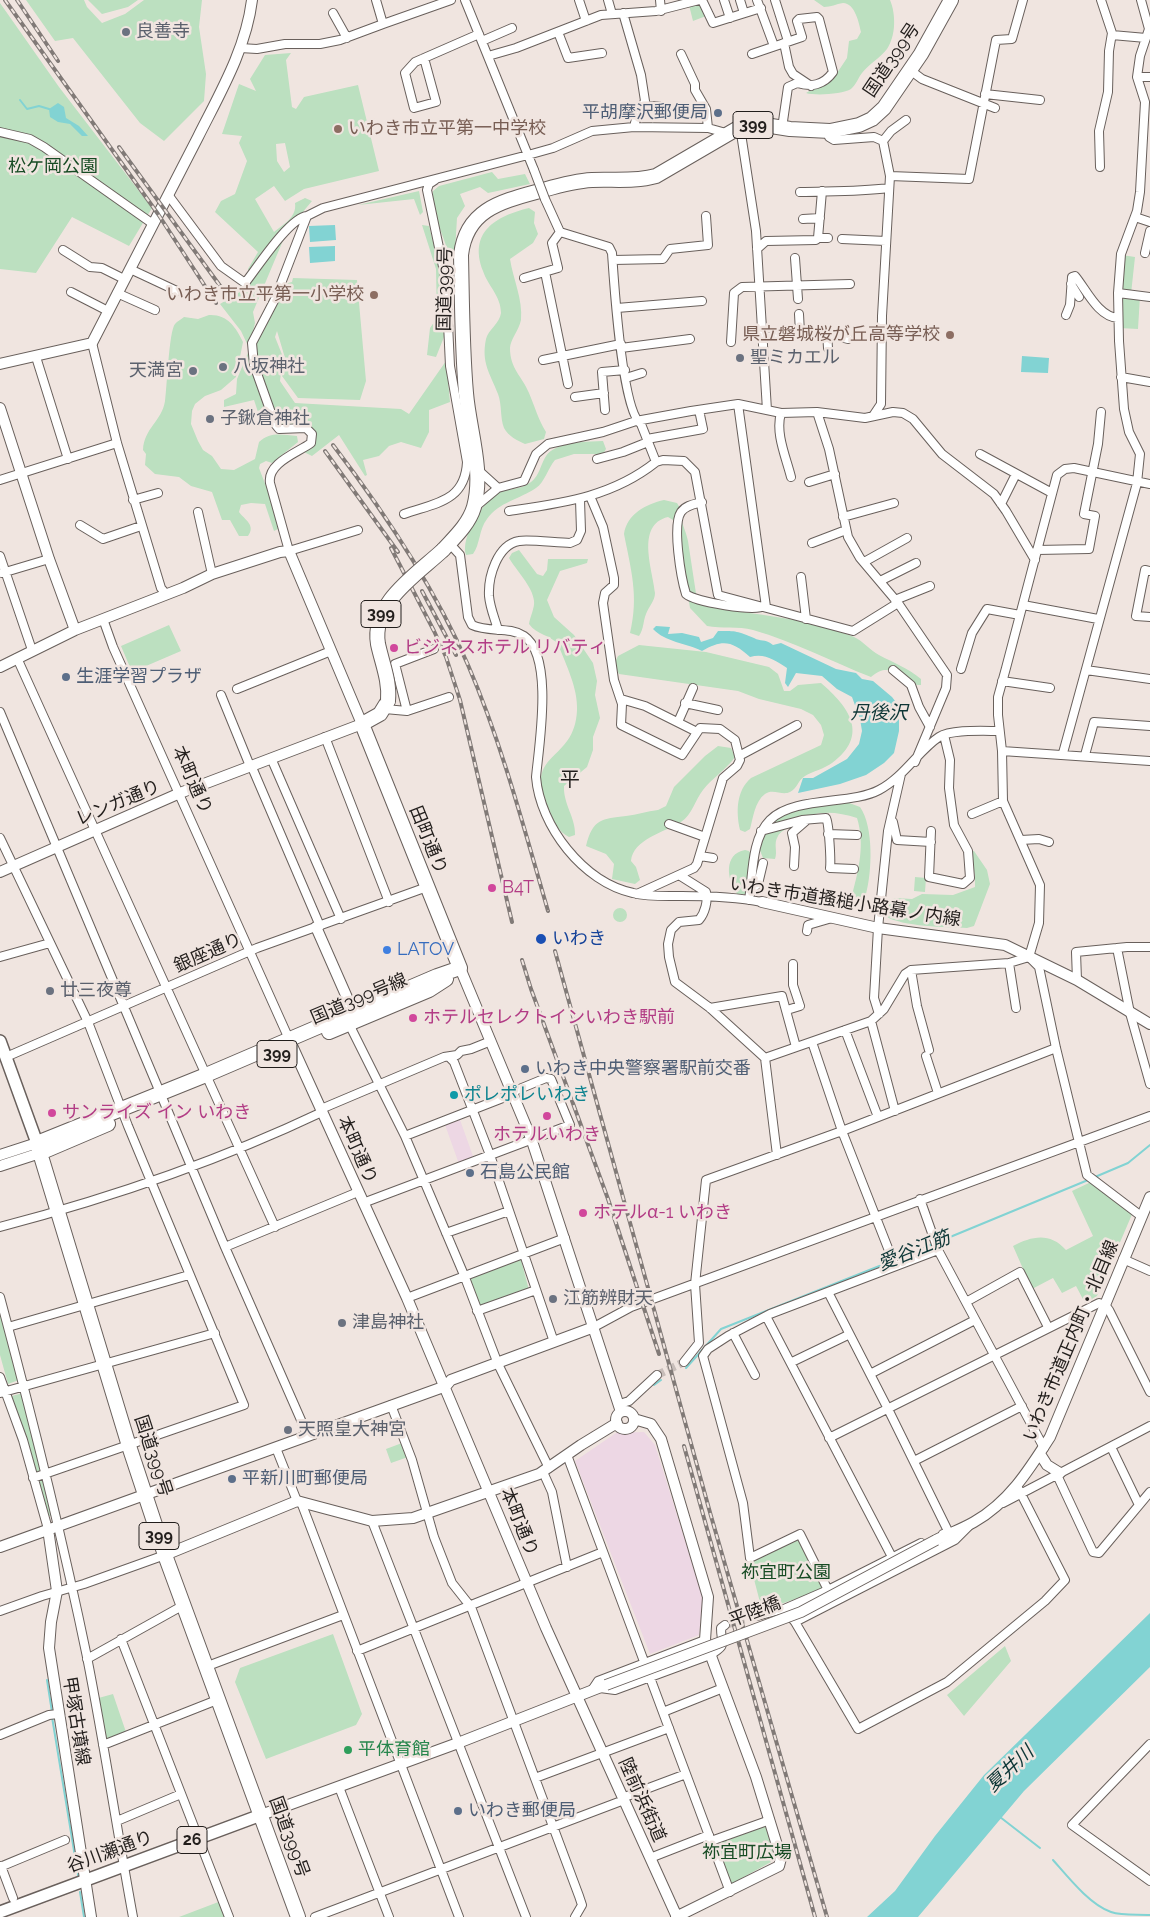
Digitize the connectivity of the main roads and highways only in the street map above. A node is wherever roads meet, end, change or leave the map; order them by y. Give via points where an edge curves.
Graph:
1 (949, 1) edge
2 (362, 724) joint
3 (460, 968) joint
4 (0, 1041) edge
5 (38, 1148) junction
6 (261, 1815) junction
7 (0, 1912) edge
8 (298, 1917) edge

1 - 2 highway, 国道399号 / 399, bridge via 910,70 884,108 872,119 828,131 765,125 740,128 656,176 570,182 499,202 473,222 465,236 461,255 473,509 446,546 393,596 380,615 377,637 389,687 387,705 376,717
2 - 3 highway, 田町通り
3 - 5 highway, 国道399号線 / 399 via 208,1079
4 - 5 main road
5 - 6 highway, 国道399号 / 399 via 129,1446 182,1606
6 - 7 main road, 谷川瀬通り / 26
6 - 8 highway, 国道399号 / 399

